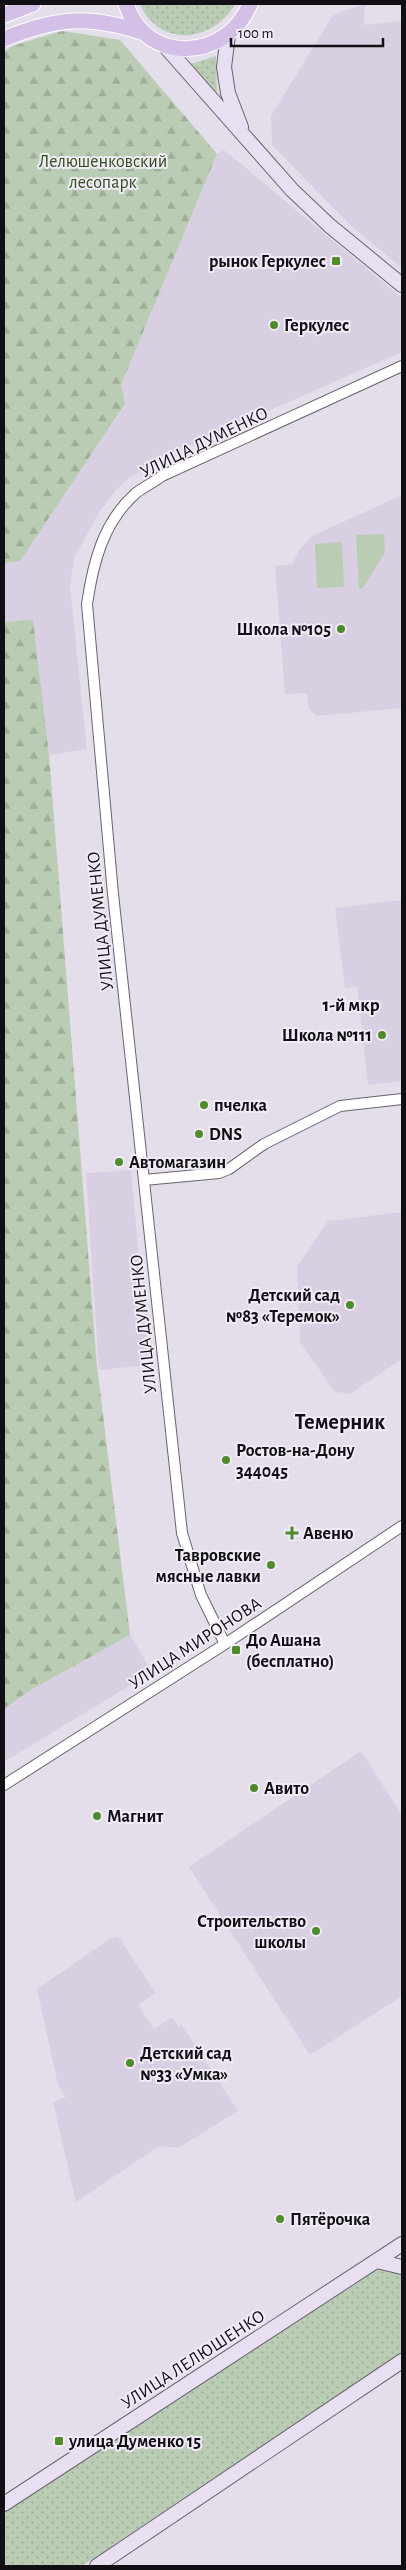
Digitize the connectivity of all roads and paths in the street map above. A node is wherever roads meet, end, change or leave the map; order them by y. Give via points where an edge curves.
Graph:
1 (33, 4) edge
2 (126, 4) edge
3 (251, 4) edge
4 (4, 15) edge
5 (144, 33) junction
6 (228, 35) junction
7 (4, 39) edge
8 (164, 45) junction
9 (244, 134) junction
10 (402, 285) edge
11 (402, 366) edge
12 (402, 1099) edge
13 (144, 1180) junction
14 (402, 1526) edge
15 (225, 1644) junction
16 (4, 1785) edge
17 (402, 2244) edge
18 (377, 2261) junction
19 (402, 2266) edge
20 (402, 2361) edge
21 (4, 2504) edge
22 (97, 2566) edge

1 - 4 main road
2 - 5 main road via 129,15
3 - 6 main road via 243,19
5 - 7 main road via 76,19
5 - 8 main road
6 - 8 main road via 203,47 182,49
6 - 9 street via 224,67 228,93
8 - 9 street
9 - 10 street via 292,190
11 - 13 street, УЛИЦА ДУМЕНКО via 162,476 136,493 108,527 93,566 87,604 113,894
12 - 13 street via 340,1106 264,1144 220,1173
13 - 15 street, УЛИЦА ДУМЕНКО via 182,1533 201,1595
14 - 15 street, УЛИЦА МИРОНОВА
15 - 16 street, УЛИЦА МИРОНОВА
17 - 18 street, УЛИЦА ЛЕЛЮШЕНКО
18 - 19 street
18 - 21 street, УЛИЦА ЛЕЛЮШЕНКО
20 - 22 street

